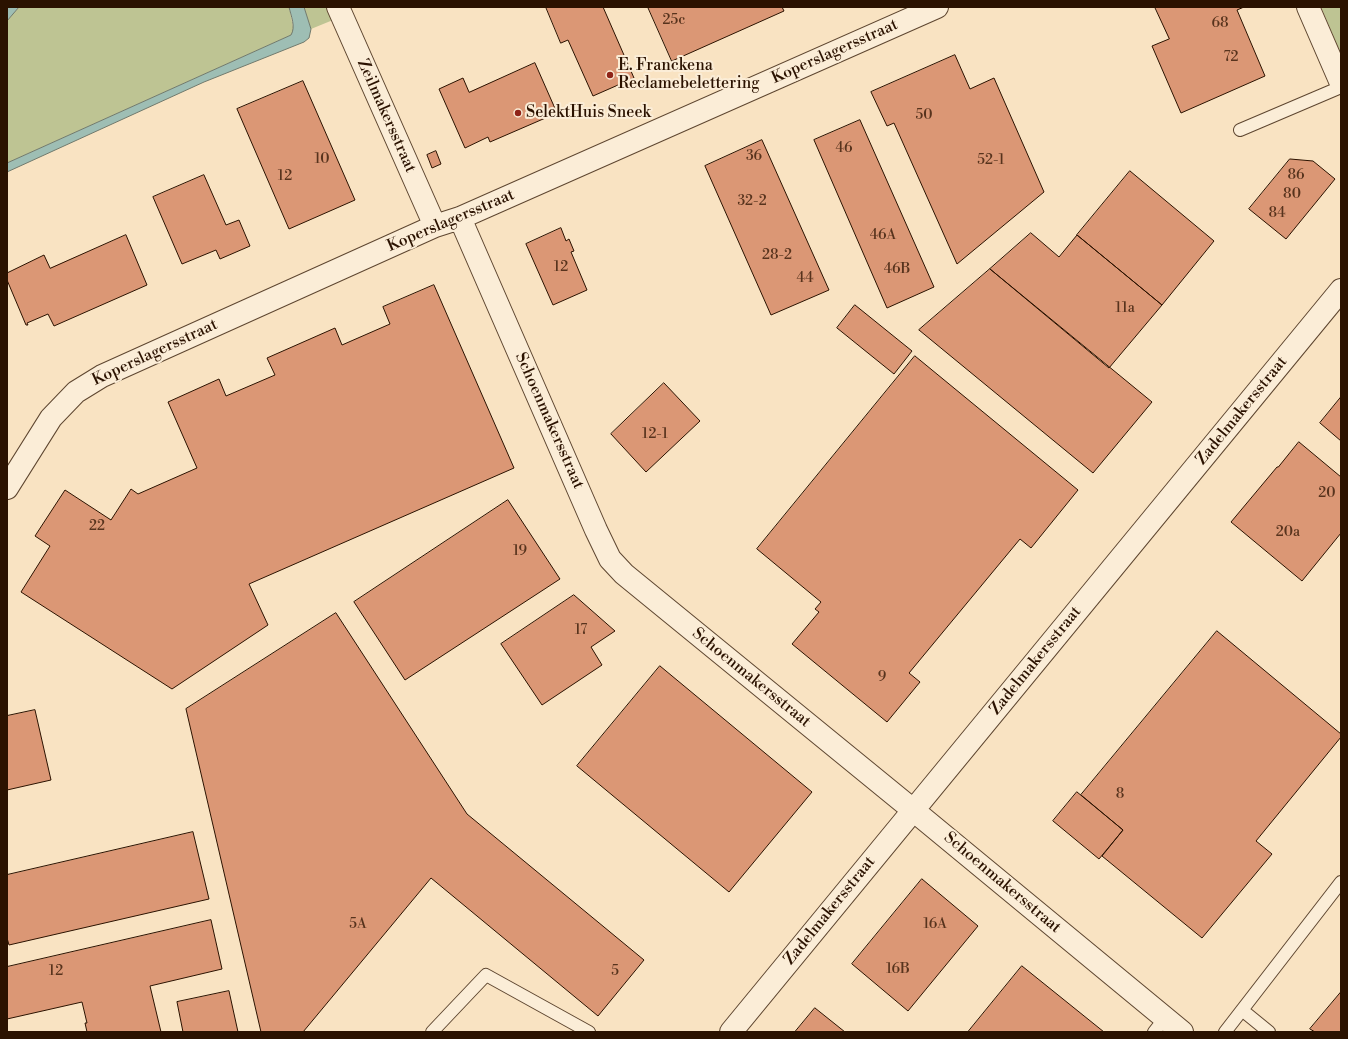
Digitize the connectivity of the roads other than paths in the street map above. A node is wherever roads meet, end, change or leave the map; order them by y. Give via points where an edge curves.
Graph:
1 (338, 7) edge
2 (937, 7) edge
3 (1308, 7) edge
4 (1341, 83) edge
5 (1341, 87) edge
6 (1240, 130) dead end
7 (460, 218) junction
8 (435, 226) junction
9 (1341, 290) edge
10 (7, 488) edge
11 (913, 810) junction
12 (1341, 882) edge
13 (1242, 1010) junction
14 (1160, 1025) edge
15 (432, 1032) edge
16 (589, 1032) edge
17 (731, 1032) edge
18 (1182, 1032) edge
19 (1225, 1032) edge
20 (1269, 1032) edge

1 - 8 street, Zeilmakersstraat
2 - 7 street, Koperslagersstraat
3 - 4 street
5 - 6 lane
7 - 8 street, Koperslagersstraat
7 - 11 street, Schoenmakersstraat via 610,559 624,574
8 - 10 street, Koperslagersstraat via 102,376 76,392 51,418
9 - 11 street, Zadelmakersstraat
11 - 14 street, Schoenmakersstraat
11 - 17 street, Zadelmakersstraat
12 - 13 lane
13 - 19 lane
13 - 20 lane
14 - 18 street, Schoenmakersstraat
15 - 16 lane via 486,975

